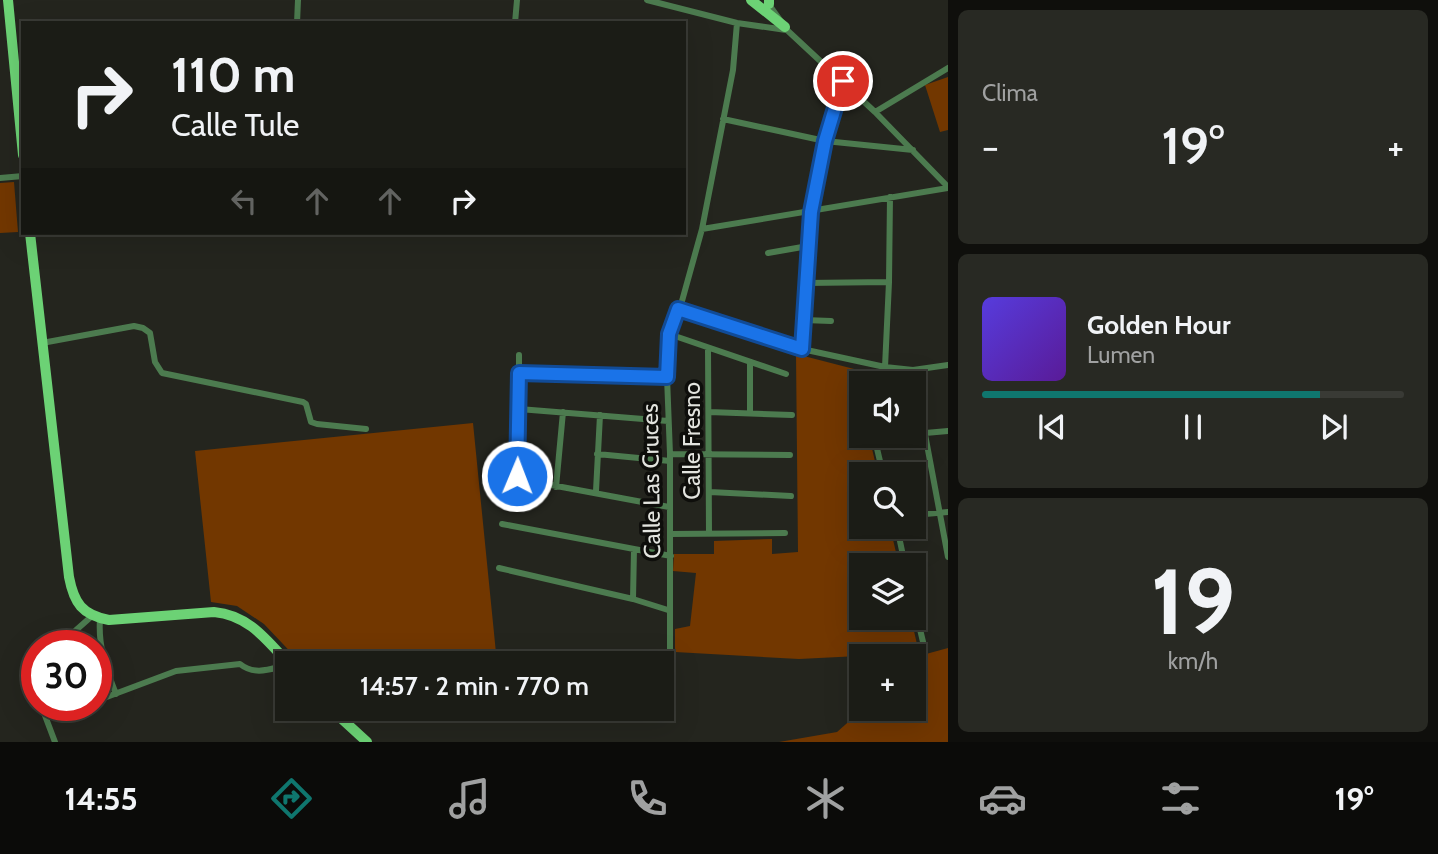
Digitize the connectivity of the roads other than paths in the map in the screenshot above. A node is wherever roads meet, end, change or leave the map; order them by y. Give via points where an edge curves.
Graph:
1 (8, 0) edge
2 (299, 0) edge
3 (517, 0) edge
4 (647, 0) edge
5 (751, 0) edge
6 (768, 1) edge
7 (297, 21) edge
8 (515, 21) edge
9 (737, 23) junction
10 (786, 29) junction
11 (948, 68) edge
12 (843, 81) junction
13 (875, 112) junction
14 (723, 119) junction
15 (21, 134) edge
16 (825, 141) junction
17 (913, 150) junction
18 (21, 176) edge
19 (0, 178) edge
20 (948, 187) edge
21 (890, 197) junction
22 (811, 212) junction
23 (702, 229) junction
24 (30, 235) edge
25 (808, 246) junction
26 (768, 253) dead end
27 (890, 282) junction
28 (806, 283) junction
29 (678, 309) junction
30 (804, 320) junction
31 (831, 321) dead end
32 (669, 334) junction
33 (42, 343) junction
34 (708, 348) junction
35 (802, 349) junction
36 (519, 355) dead end
37 (750, 362) junction
38 (948, 365) edge
39 (885, 367) junction
40 (913, 370) joint
41 (519, 373) junction
42 (786, 374) dead end
43 (667, 377) junction
44 (519, 409) junction
45 (563, 412) junction
46 (709, 412) junction
47 (750, 413) junction
48 (600, 415) junction
49 (792, 415) dead end
50 (668, 421) junction
51 (366, 429) dead end
52 (948, 431) edge
53 (926, 433) joint
54 (597, 454) junction
55 (709, 454) junction
56 (790, 455) dead end
57 (670, 457) junction
58 (556, 487) junction
59 (596, 491) junction
60 (710, 492) junction
61 (792, 496) dead end
62 (669, 507) junction
63 (939, 512) junction
64 (948, 512) edge
65 (926, 514) edge
66 (502, 524) dead end
67 (709, 533) junction
68 (785, 533) dead end
69 (670, 534) junction
70 (634, 549) junction
71 (671, 556) junction
72 (948, 557) edge
73 (499, 568) dead end
74 (633, 599) junction
75 (668, 610) junction
76 (96, 617) junction
77 (79, 630) edge
78 (275, 651) edge
79 (670, 651) edge
80 (275, 667) edge
81 (117, 694) junction
82 (112, 696) edge
83 (47, 721) edge
84 (344, 721) edge
85 (55, 742) edge
86 (367, 742) edge

1 - 15 main road
2 - 7 street
3 - 8 street
4 - 9 street
5 - 10 main road
6 - 10 street
9 - 10 street
9 - 14 street, Calle Las Cruces
10 - 12 street
11 - 13 street
12 - 13 street
12 - 16 street
13 - 17 street
14 - 16 street
14 - 23 street, Calle Las Cruces
16 - 17 street
16 - 22 street
17 - 20 street
18 - 19 street
20 - 21 street
21 - 22 street
21 - 27 street
22 - 23 street
22 - 25 street
23 - 29 street, Calle Las Cruces
24 - 33 main road
25 - 26 street
25 - 28 street
27 - 28 street
27 - 39 street
28 - 30 street
29 - 32 street, Calle Las Cruces
29 - 35 street
30 - 31 street
30 - 35 street
32 - 34 street
32 - 43 street, Calle Las Cruces
33 - 51 street via 144,328 150,333 155,362 162,373 303,402 312,422
33 - 76 main road via 71,589 75,600
34 - 37 street
34 - 46 street, Calle Fresno
35 - 39 street
36 - 41 street
37 - 42 street
37 - 47 street
38 - 40 street
39 - 40 street
41 - 43 street
41 - 44 street
43 - 50 street, Calle Las Cruces
44 - 45 street
44 - 58 street via 519,478
45 - 48 street
45 - 58 street
46 - 47 street
46 - 55 street, Calle Fresno
47 - 49 street
48 - 50 street
48 - 54 street
50 - 57 street, Calle Las Cruces
52 - 53 street
53 - 63 street
54 - 57 street
54 - 59 street
55 - 56 street
55 - 57 street
55 - 60 street, Calle Fresno
57 - 62 street, Calle Las Cruces
58 - 59 street
59 - 62 street
60 - 61 street
60 - 67 street, Calle Fresno
62 - 69 street, Calle Las Cruces
63 - 64 street
63 - 65 street
63 - 72 street
66 - 70 street
67 - 68 street
67 - 69 street
69 - 71 street, Calle Las Cruces
70 - 71 street
70 - 74 street
71 - 75 street, Calle Las Cruces
73 - 74 street
74 - 75 street
75 - 79 street, Calle Las Cruces
76 - 77 street
76 - 78 main road via 131,620 226,613 252,625
76 - 81 street via 102,655
80 - 81 street via 257,672 240,664 176,671
81 - 82 street
83 - 85 street
84 - 86 main road

